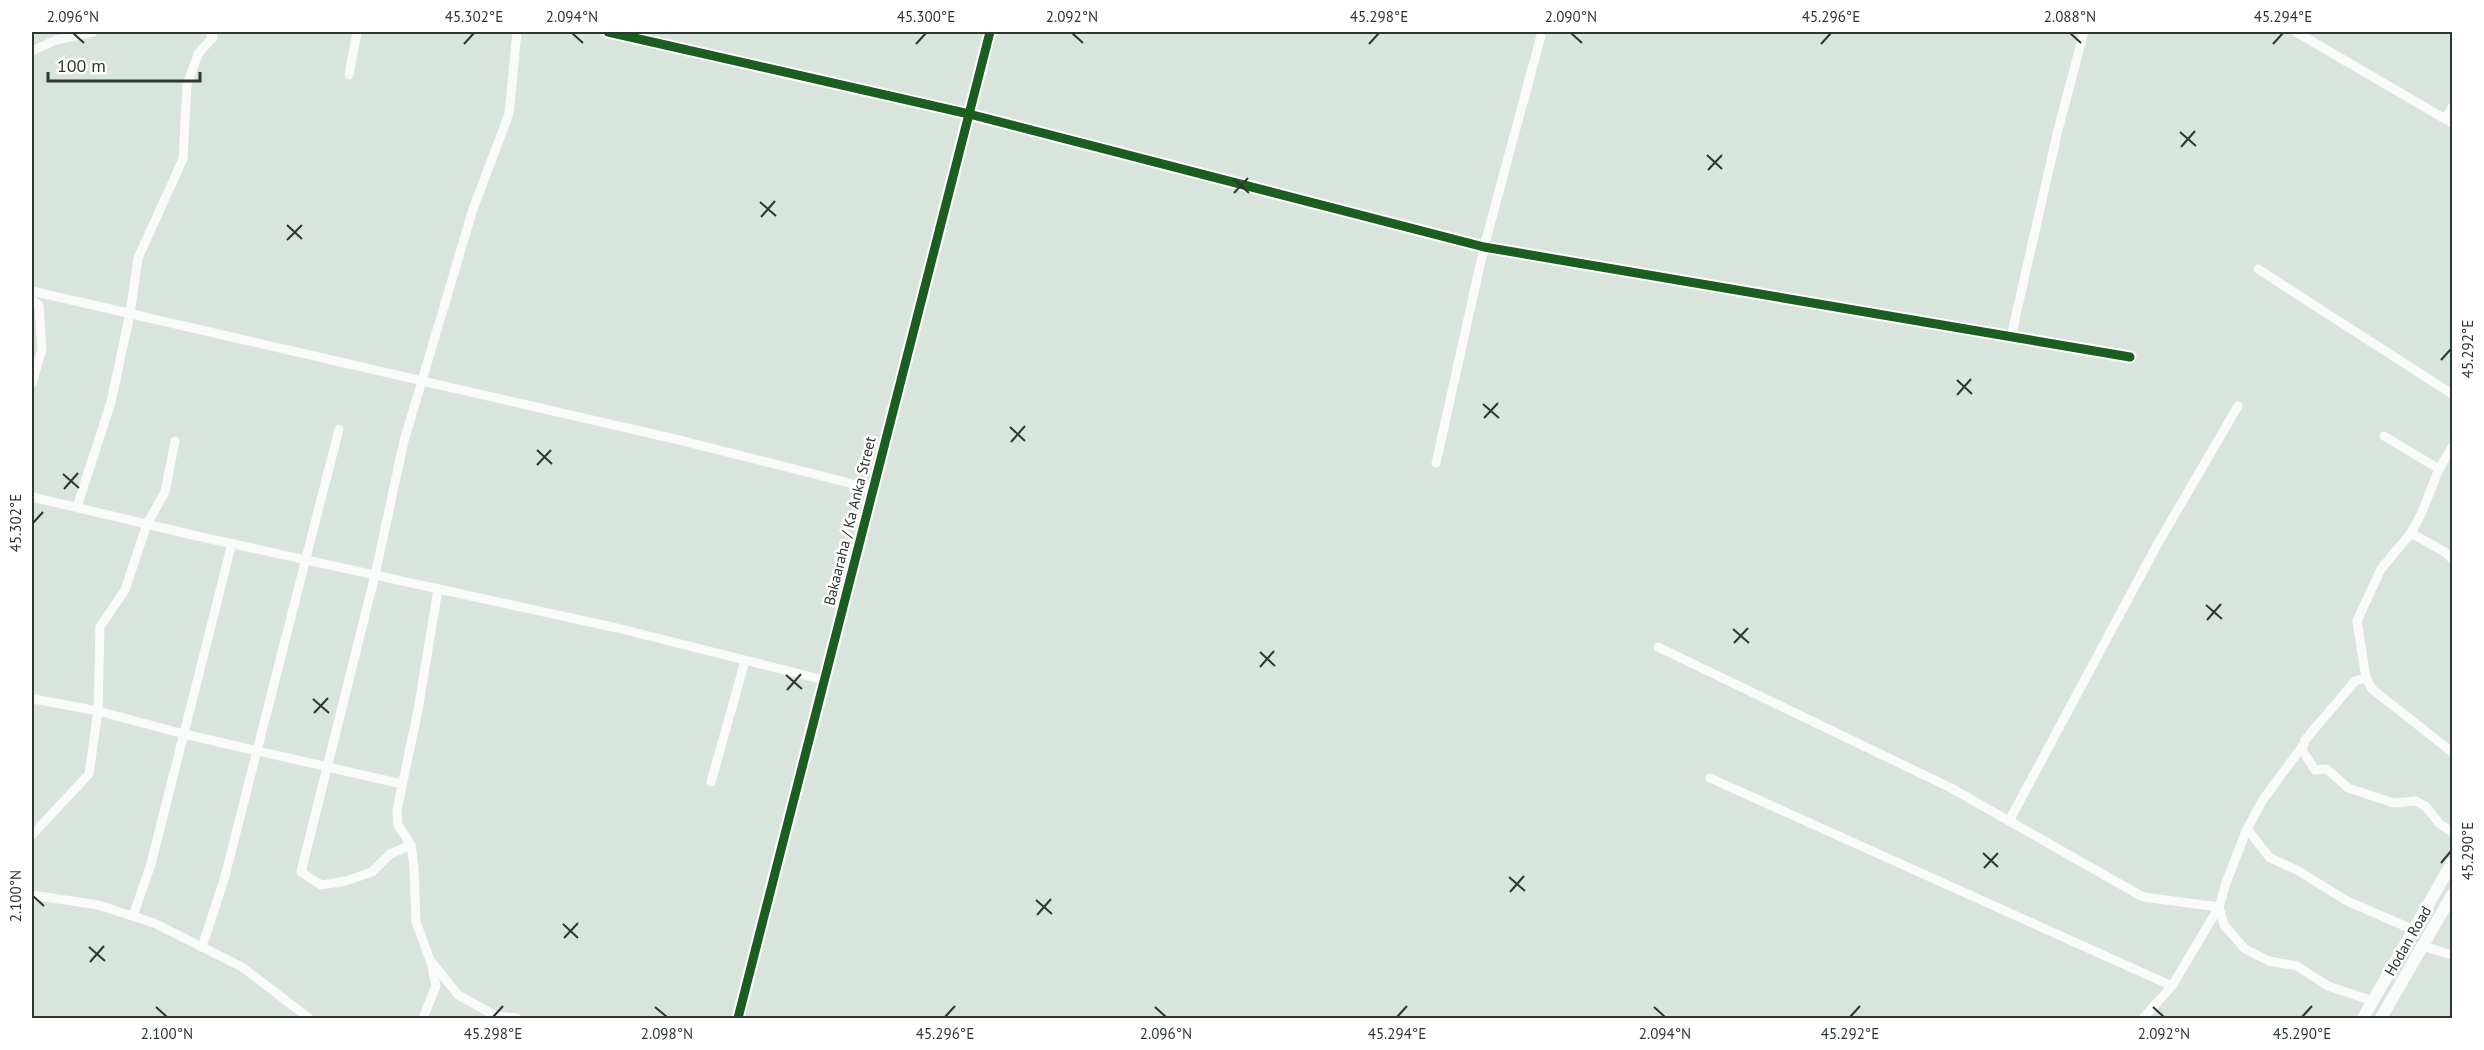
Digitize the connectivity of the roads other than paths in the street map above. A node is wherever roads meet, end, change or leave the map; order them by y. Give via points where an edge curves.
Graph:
1 (93, 32) edge
2 (210, 32) edge
3 (357, 32) edge
4 (517, 32) edge
5 (608, 32) edge
6 (990, 32) edge
7 (1542, 32) edge
8 (2085, 32) edge
9 (2296, 32) edge
10 (32, 51) edge
11 (349, 75) dead end
12 (2452, 107) edge
13 (969, 114) junction
14 (2449, 121) edge
15 (1484, 247) junction
16 (2258, 269) dead end
17 (32, 291) edge
18 (32, 299) edge
19 (130, 314) junction
20 (2011, 337) junction
21 (2130, 357) dead end
22 (423, 382) junction
23 (32, 383) edge
24 (2452, 394) edge
25 (2238, 406) dead end
26 (339, 429) dead end
27 (2384, 436) dead end
28 (175, 441) dead end
29 (2452, 447) edge
30 (1436, 463) dead end
31 (2439, 469) junction
32 (873, 489) junction
33 (32, 497) edge
34 (77, 507) junction
35 (147, 524) junction
36 (2411, 533) junction
37 (232, 543) junction
38 (2452, 559) edge
39 (306, 560) junction
40 (375, 575) junction
41 (438, 589) junction
42 (1658, 647) dead end
43 (745, 661) junction
44 (2366, 678) junction
45 (824, 680) junction
46 (34, 699) dead end
47 (98, 711) junction
48 (184, 734) junction
49 (2304, 744) junction
50 (257, 752) junction
51 (2452, 752) edge
52 (328, 768) junction
53 (1710, 777) dead end
54 (711, 782) dead end
55 (402, 784) junction
56 (2009, 821) junction
57 (2247, 829) junction
58 (2452, 832) edge
59 (32, 836) edge
60 (411, 845) junction
61 (2452, 863) edge
62 (32, 895) edge
63 (2452, 895) edge
64 (2219, 907) junction
65 (133, 916) junction
66 (2414, 930) junction
67 (2423, 946) junction
68 (202, 947) junction
69 (2452, 955) edge
70 (430, 960) junction
71 (2172, 986) junction
72 (2373, 1001) junction
73 (309, 1018) edge
74 (423, 1018) edge
75 (517, 1018) edge
76 (738, 1018) edge
77 (2143, 1018) edge
78 (2363, 1018) edge
79 (2381, 1018) edge

1 - 10 street via 56,40
2 - 19 street via 213,37 198,54 187,85 183,159 138,258
3 - 11 street
4 - 22 street via 509,114 473,209
5 - 13 street
6 - 13 street, Bakaaraha / Ka Anka Street
7 - 15 street
8 - 20 street via 2058,130
9 - 14 street
12 - 14 street
13 - 15 street
13 - 32 street, Bakaaraha / Ka Anka Street
15 - 20 street
15 - 30 street
16 - 24 street
17 - 19 street
18 - 23 street via 39,306 42,349
19 - 22 street
19 - 34 street via 106,422
20 - 21 street
22 - 32 street
22 - 40 street via 404,441
25 - 56 street via 2157,545
26 - 39 street
27 - 31 street
28 - 35 street via 165,492
29 - 31 street
31 - 36 street
32 - 45 street, Bakaaraha / Ka Anka Street
33 - 34 street
34 - 35 street
35 - 37 street
35 - 47 street via 125,590 100,627
36 - 38 street
36 - 44 street via 2381,569 2357,621
37 - 39 street
37 - 48 street
39 - 40 street
39 - 50 street
40 - 41 street
40 - 52 street
41 - 43 street
41 - 55 street
42 - 56 street via 1951,788
43 - 45 street
43 - 54 street
44 - 49 street via 2355,681
44 - 51 street via 2372,689
45 - 76 street, Bakaaraha / Ka Anka Street
46 - 47 street
47 - 48 street
47 - 59 street via 89,774
48 - 50 street
48 - 65 street via 151,864
49 - 57 street via 2262,801
49 - 58 street via 2302,750 2315,770 2326,769 2348,788 2394,803 2416,801
50 - 52 street
50 - 68 street
52 - 55 street
52 - 60 street via 301,872 321,885 346,881 372,872 390,854
53 - 71 street
55 - 60 street via 398,825
56 - 64 street via 2143,897
57 - 64 street
57 - 66 street via 2270,858 2347,901
60 - 70 street via 416,922
61 - 66 street, Hodan Road
62 - 65 street
63 - 67 street, Hodan Road
64 - 71 street
64 - 72 street via 2224,925 2245,949 2269,961 2297,966 2328,986
65 - 68 street
66 - 72 street, Hodan Road
67 - 69 street
67 - 79 street, Hodan Road
68 - 73 street via 242,967
70 - 74 street via 436,986
70 - 75 street via 458,995 496,1016
71 - 77 street
72 - 78 street, Hodan Road

